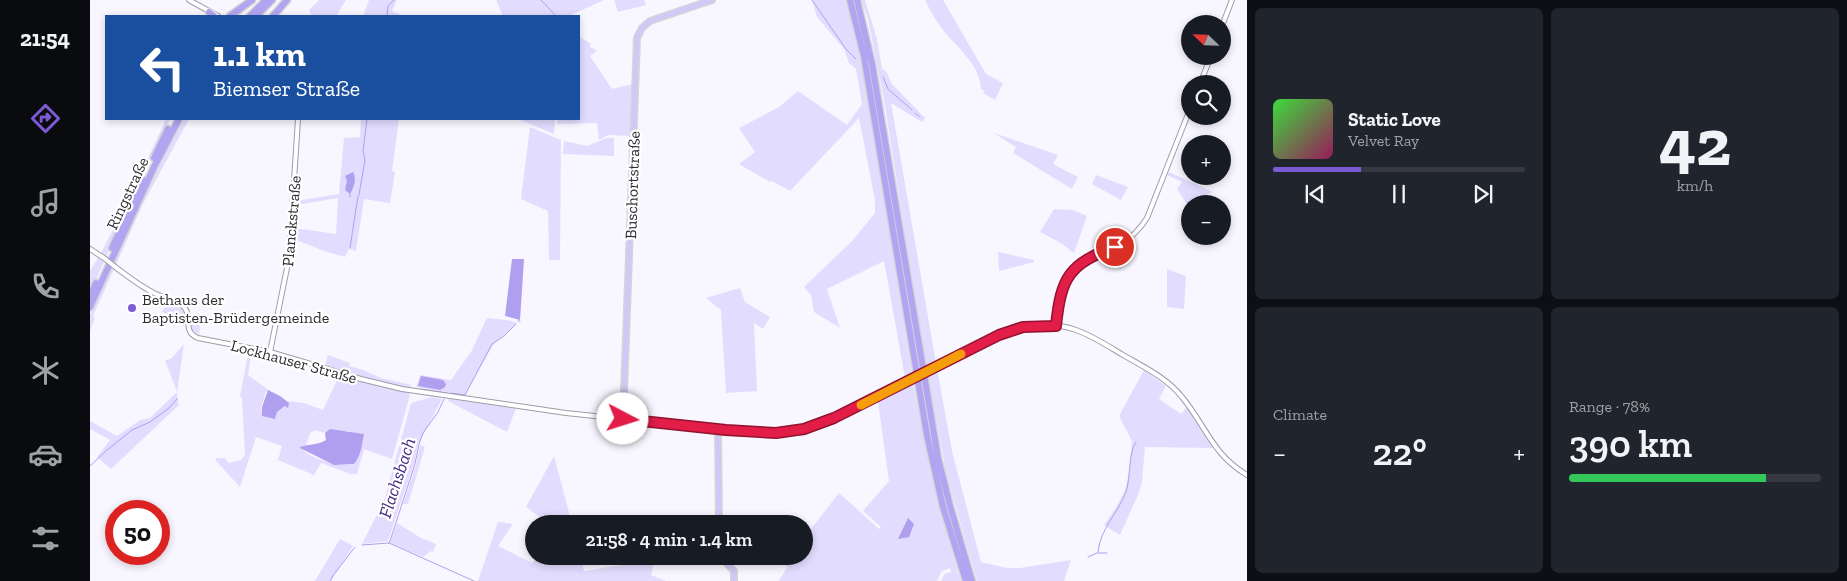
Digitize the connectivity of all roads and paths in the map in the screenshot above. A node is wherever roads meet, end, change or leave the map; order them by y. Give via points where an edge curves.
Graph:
1 (189, 0) edge
2 (252, 0) edge
3 (266, 0) edge
4 (272, 0) edge
5 (288, 0) edge
6 (712, 0) edge
7 (850, 0) edge
8 (857, 0) edge
9 (1232, 0) edge
10 (242, 7) junction
11 (214, 15) edge
12 (231, 15) edge
13 (238, 15) edge
14 (251, 15) edge
15 (257, 15) edge
16 (274, 15) edge
17 (1226, 15) edge
18 (175, 120) edge
19 (176, 120) edge
20 (298, 120) edge
21 (1183, 125) edge
22 (90, 248) edge
23 (90, 297) edge
24 (90, 307) edge
25 (1056, 326) junction
26 (270, 352) junction
27 (623, 419) junction
28 (721, 428) junction
29 (1247, 475) edge
30 (718, 515) edge
31 (728, 565) edge
32 (734, 581) edge
33 (966, 581) edge
34 (972, 581) edge

1 - 11 street
2 - 10 highway
3 - 14 highway
4 - 15 highway
5 - 16 highway
6 - 27 main road, Buschortstraße via 650,21 637,38
7 - 33 highway via 864,56 927,435
8 - 34 highway via 872,64 938,458
9 - 17 street
10 - 12 highway
10 - 13 highway
18 - 23 highway, Ringstraße via 158,149
19 - 24 highway, Ringstraße
20 - 26 street, Planckstraße via 290,258
21 - 25 street via 1144,222 1127,240 1086,259 1072,272 1061,291
22 - 26 street, Lockhauser Straße, bridge via 152,292 182,305 187,313 188,330 193,336
25 - 28 street, bridge via 1010,330 814,427 776,433
25 - 29 street via 1076,330 1092,338 1165,381 1183,398 1221,454
26 - 27 street, Lockhauser Straße via 386,386
27 - 28 main road
28 - 30 main road
31 - 32 main road via 734,571

